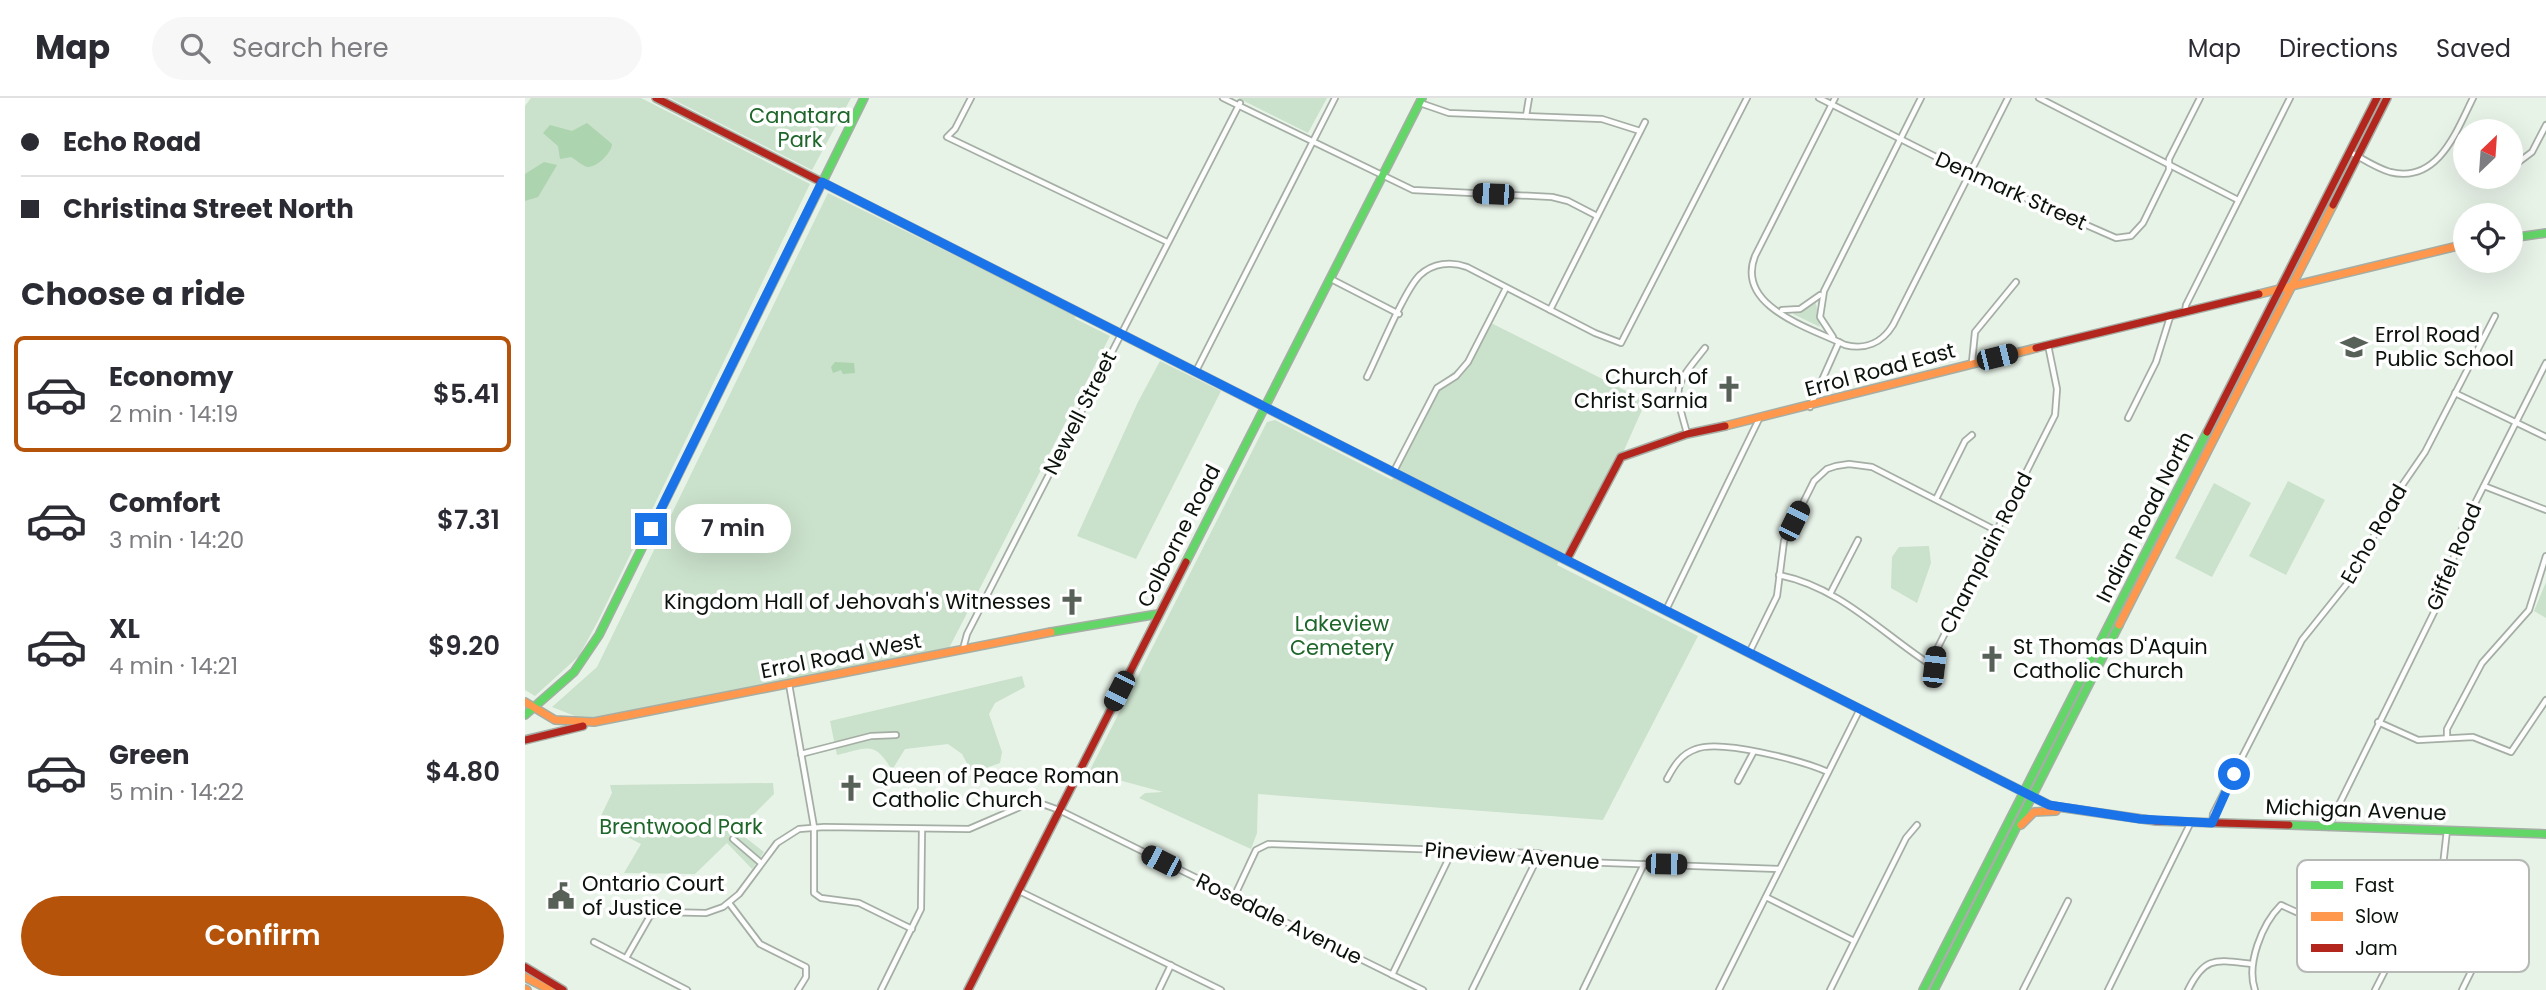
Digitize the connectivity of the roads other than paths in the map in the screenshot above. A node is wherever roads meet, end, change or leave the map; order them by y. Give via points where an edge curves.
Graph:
1 (656, 98) edge
2 (864, 98) edge
3 (971, 98) edge
4 (1223, 98) edge
5 (1335, 98) edge
6 (1529, 98) edge
7 (1747, 98) edge
8 (1819, 98) edge
9 (1835, 98) edge
10 (1921, 98) edge
11 (2008, 98) edge
12 (2039, 98) edge
13 (2200, 98) edge
14 (2290, 98) edge
15 (2377, 98) edge
16 (2387, 98) edge
17 (2473, 98) edge
18 (1420, 100) edge
19 (1240, 103) junction
20 (1832, 105) junction
21 (1527, 116) junction
22 (1645, 122) dead end
23 (2546, 125) edge
24 (1640, 131) junction
25 (1900, 139) junction
26 (1313, 141) junction
27 (2350, 152) junction
28 (2358, 156) junction
29 (2523, 159) edge
30 (2168, 164) junction
31 (1970, 174) junction
32 (1382, 176) junction
33 (822, 182) junction
34 (2238, 200) junction
35 (1597, 216) junction
36 (2546, 233) edge
37 (2523, 236) edge
38 (1167, 242) junction
39 (2453, 247) edge
40 (1329, 278) junction
41 (2015, 282) dead end
42 (2294, 286) junction
43 (1506, 288) junction
44 (2282, 289) junction
45 (1823, 291) junction
46 (1774, 309) junction
47 (1549, 310) junction
48 (2185, 313) junction
49 (1399, 314) junction
50 (2495, 316) dead end
51 (2171, 317) junction
52 (1120, 333) junction
53 (1839, 342) junction
54 (2047, 345) junction
55 (1705, 348) dead end
56 (1972, 363) junction
57 (2546, 363) edge
58 (1196, 371) junction
59 (1367, 377) dead end
60 (2455, 393) junction
61 (1265, 406) junction
62 (1809, 407) junction
63 (1281, 415) junction
64 (2128, 418) dead end
65 (1759, 419) junction
66 (1257, 422) junction
67 (2516, 423) junction
68 (1687, 434) junction
69 (1972, 435) dead end
70 (2546, 437) edge
71 (1394, 471) junction
72 (2484, 486) junction
73 (1935, 499) junction
74 (2546, 510) edge
75 (1997, 531) junction
76 (1858, 540) dead end
77 (2546, 556) edge
78 (1567, 559) junction
79 (1779, 575) junction
80 (1830, 594) junction
81 (1665, 611) junction
82 (1159, 614) junction
83 (963, 650) junction
84 (1749, 653) junction
85 (789, 684) junction
86 (2546, 700) edge
87 (525, 702) edge
88 (533, 709) junction
89 (1860, 709) junction
90 (525, 715) edge
91 (594, 722) junction
92 (2378, 722) junction
93 (896, 735) dead end
94 (2447, 738) junction
95 (525, 740) edge
96 (1753, 753) junction
97 (801, 754) junction
98 (1828, 772) junction
99 (1667, 779) dead end
100 (1738, 781) dead end
101 (2027, 794) junction
102 (1059, 810) junction
103 (2084, 813) junction
104 (2191, 822) junction
105 (2212, 823) junction
106 (1917, 825) dead end
107 (814, 827) junction
108 (2328, 827) junction
109 (922, 829) junction
110 (2447, 830) junction
111 (2546, 834) edge
112 (733, 839) dead end
113 (2008, 842) junction
114 (1450, 850) junction
115 (1536, 853) junction
116 (2444, 860) edge
117 (761, 863) junction
118 (1644, 864) junction
119 (1779, 869) junction
120 (1019, 891) junction
121 (1234, 897) junction
122 (1766, 897) junction
123 (2068, 901) dead end
124 (729, 903) junction
125 (2297, 911) edge
126 (912, 929) junction
127 (1854, 941) junction
128 (594, 942) dead end
129 (626, 958) junction
130 (2252, 964) junction
131 (1171, 965) junction
132 (525, 967) edge
133 (2384, 972) edge
134 (2471, 972) edge
135 (1392, 975) junction
136 (525, 977) edge
137 (525, 983) edge
138 (1412, 988) edge
139 (539, 990) edge
140 (550, 990) edge
141 (563, 990) edge
142 (687, 990) edge
143 (798, 990) edge
144 (881, 990) edge
145 (968, 990) edge
146 (1159, 990) edge
147 (1221, 990) edge
148 (1423, 990) edge
149 (1472, 990) edge
150 (1583, 990) edge
151 (1719, 990) edge
152 (1830, 990) edge
153 (1923, 990) edge
154 (1934, 990) edge
155 (2023, 990) edge
156 (2108, 990) edge
157 (2188, 990) edge
158 (2255, 990) edge
159 (2375, 990) edge
160 (2462, 990) edge

1 - 33 main road, Michigan Avenue
2 - 33 main road
3 - 38 street via 947,137
4 - 19 street
5 - 26 street
6 - 21 street
7 - 47 street via 1621,343
8 - 20 street, Denmark Street
9 - 20 street
10 - 25 street
11 - 31 street
12 - 30 street
13 - 30 street
14 - 34 street
15 - 27 main road, Indian Road North
16 - 28 main road, Indian Road North
17 - 28 street via 2447,150 2425,169 2394,173
18 - 21 street via 1449,113
18 - 32 main road, Colborne Road
19 - 26 street
19 - 38 street, Newell Street
20 - 25 street, Denmark Street
20 - 46 street via 1753,262 1753,288
21 - 24 street via 1602,119
22 - 24 street
23 - 29 street via 2532,152
24 - 35 street
25 - 31 street, Denmark Street
25 - 45 street
26 - 32 street
26 - 58 street
27 - 28 street
27 - 44 main road, Indian Road North
28 - 42 main road, Indian Road North
30 - 31 street, Denmark Street via 2143,223 2126,237 2105,233
30 - 34 street
31 - 53 street via 1889,332 1862,347
32 - 35 street via 1418,192 1556,197
32 - 40 main road, Colborne Road
33 - 52 main road, Michigan Avenue
33 - 88 main road via 599,635 574,672
34 - 48 street
35 - 47 street
36 - 37 main road
38 - 52 street, Newell Street
39 - 42 main road, Errol Road East
40 - 49 street
40 - 61 main road, Colborne Road
41 - 56 street via 1975,332
42 - 44 main road, Errol Road East
42 - 101 main road, Indian Road North
43 - 47 street
43 - 49 street via 1461,265 1441,264 1417,278
43 - 71 street via 1468,362 1437,388
44 - 48 main road, Errol Road East
44 - 101 main road, Indian Road North
45 - 46 street via 1800,309
45 - 53 street via 1820,317
46 - 53 street
48 - 51 main road, Errol Road East
49 - 59 street
50 - 60 street, Echo Road
51 - 54 main road, Errol Road East
51 - 64 street via 2156,362
52 - 58 main road, Michigan Avenue
52 - 83 street, Newell Street via 967,634
53 - 62 street
54 - 56 main road, Errol Road East
54 - 75 street, Champlain Road via 2057,389 2055,415
55 - 68 street via 1676,391
56 - 62 main road, Errol Road East
57 - 67 street, Giffel Road
58 - 61 main road, Michigan Avenue
60 - 67 street
60 - 105 street, Echo Road via 2354,575 2302,640
61 - 63 main road, Michigan Avenue
61 - 66 main road, Colborne Road
62 - 65 main road, Errol Road East
63 - 66 main road via 1267,415
63 - 71 main road, Michigan Avenue
65 - 68 main road, Errol Road East
65 - 81 street
66 - 82 main road, Colborne Road
67 - 70 street
67 - 72 street, Giffel Road
68 - 78 main road, Errol Road East via 1621,457
69 - 73 street
71 - 78 main road, Michigan Avenue
72 - 74 street
72 - 92 street, Giffel Road via 2455,544 2443,594
73 - 75 street
73 - 79 street via 1872,467 1849,464 1827,468 1814,481 1784,541
75 - 80 street, Champlain Road via 1936,651 1934,667 1857,608
76 - 80 street
77 - 94 street via 2529,610 2481,663 2447,729
78 - 81 main road, Michigan Avenue
79 - 80 street, Champlain Road via 1803,580
79 - 84 street via 1773,605
81 - 84 main road, Michigan Avenue
82 - 83 main road, Errol Road West
82 - 102 main road, Colborne Road
83 - 85 main road, Errol Road West
84 - 89 main road, Michigan Avenue
85 - 91 main road, Errol Road West
85 - 97 street
86 - 94 street via 2511,752 2473,737
87 - 88 main road, Errol Road West
88 - 90 main road
88 - 91 main road, Errol Road West via 560,722
89 - 98 street
89 - 101 main road, Michigan Avenue
91 - 95 main road
92 - 94 street via 2418,740
92 - 108 street, Giffel Road
93 - 97 street via 871,736
96 - 98 street via 1804,762
96 - 99 street via 1718,746 1694,749 1681,758
96 - 100 street
97 - 107 street
98 - 119 street
101 - 103 main road, Michigan Avenue
101 - 113 main road, Indian Road North
101 - 153 main road, Indian Road North
102 - 109 street, Rosedale Avenue via 1028,802 969,829
102 - 120 main road, Colborne Road
102 - 121 street, Rosedale Avenue
103 - 104 main road, Michigan Avenue
103 - 113 main road via 2038,810 2027,816
104 - 105 main road, Michigan Avenue
104 - 156 street
105 - 108 main road, Michigan Avenue
106 - 127 street
107 - 109 street, Rosedale Avenue
107 - 117 street, Rosedale Avenue via 784,838
107 - 126 street via 816,895 859,903
108 - 110 main road, Michigan Avenue
109 - 126 street via 921,905
110 - 111 main road, Michigan Avenue
110 - 116 street
112 - 117 street
113 - 154 main road, Indian Road North
114 - 115 street, Pineview Avenue
114 - 121 street, Pineview Avenue via 1263,844
114 - 135 street
115 - 118 street, Pineview Avenue via 1580,862
115 - 149 street
117 - 124 street, Rosedale Avenue
118 - 119 street, Pineview Avenue
118 - 150 street
119 - 122 street
120 - 131 street
120 - 145 main road, Colborne Road
121 - 135 street, Rosedale Avenue
122 - 127 street
122 - 151 street
123 - 155 street
124 - 129 street via 706,913 653,914 643,923
124 - 143 street via 760,944 806,967
125 - 130 street via 2287,905 2279,907
126 - 144 street
127 - 152 street
128 - 129 street
129 - 142 street
130 - 157 street via 2211,962 2199,971
130 - 158 street
131 - 146 street
131 - 147 street
132 - 141 main road
133 - 159 street
134 - 160 street
135 - 138 street, Rosedale Avenue
136 - 140 main road
137 - 139 main road
138 - 148 street, Rosedale Avenue

